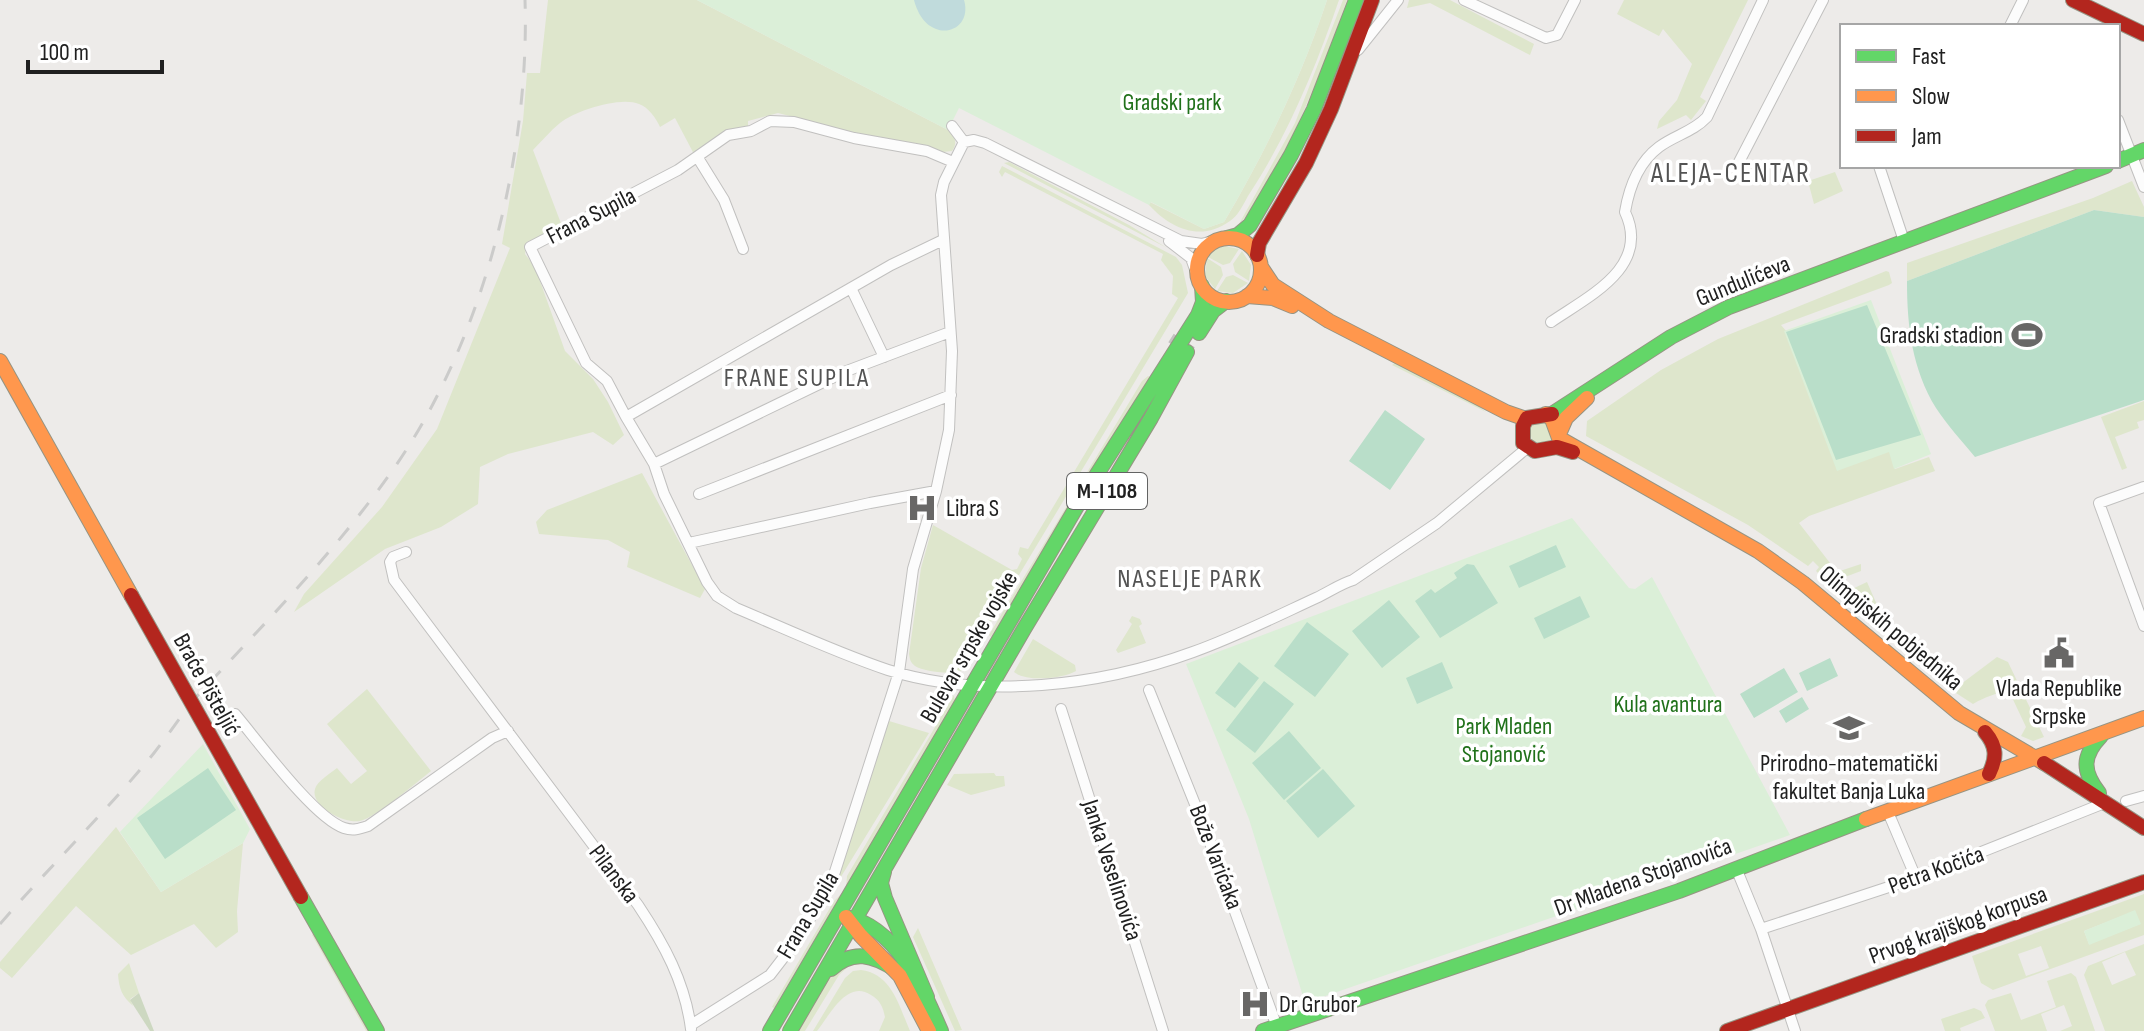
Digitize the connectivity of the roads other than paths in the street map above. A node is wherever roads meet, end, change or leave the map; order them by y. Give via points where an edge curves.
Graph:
1 (1356, 0) edge
2 (1372, 0) edge
3 (1398, 0) edge
4 (1464, 0) edge
5 (1575, 0) edge
6 (1763, 0) edge
7 (1823, 0) edge
8 (2023, 0) edge
9 (2073, 0) edge
10 (2011, 24) edge
11 (2144, 34) edge
12 (1353, 54) junction
13 (2120, 123) edge
14 (952, 126) dead end
15 (964, 142) junction
16 (2138, 153) edge
17 (698, 158) junction
18 (953, 162) junction
19 (1738, 164) dead end
20 (1880, 168) edge
21 (2101, 168) edge
22 (2144, 187) edge
23 (1137, 221) junction
24 (1223, 238) junction
25 (943, 240) junction
26 (1904, 241) junction
27 (743, 249) dead end
28 (1259, 261) junction
29 (1199, 280) junction
30 (851, 288) junction
31 (1247, 296) junction
32 (1226, 301) junction
33 (1329, 321) junction
34 (1551, 322) dead end
35 (950, 332) junction
36 (884, 357) junction
37 (0, 361) edge
38 (1608, 379) junction
39 (951, 395) junction
40 (626, 417) junction
41 (1542, 431) junction
42 (654, 464) junction
43 (2144, 487) edge
44 (936, 491) junction
45 (699, 494) dead end
46 (689, 543) junction
47 (406, 552) dead end
48 (2144, 626) edge
49 (899, 672) junction
50 (973, 684) junction
51 (991, 685) junction
52 (1149, 690) dead end
53 (1061, 709) dead end
54 (235, 714) dead end
55 (2144, 718) edge
56 (1978, 726) junction
57 (508, 731) junction
58 (2103, 733) junction
59 (2035, 758) junction
60 (1989, 774) junction
61 (2144, 796) edge
62 (2126, 801) dead end
63 (2107, 802) junction
64 (1888, 812) junction
65 (2144, 828) edge
66 (886, 867) junction
67 (1736, 868) junction
68 (1916, 878) junction
69 (2144, 882) edge
70 (848, 901) junction
71 (851, 920) junction
72 (832, 925) junction
73 (1761, 929) junction
74 (896, 970) junction
75 (812, 992) junction
76 (927, 997) junction
77 (1788, 1010) junction
78 (691, 1028) edge
79 (1270, 1029) edge
80 (377, 1031) edge
81 (770, 1031) edge
82 (790, 1031) edge
83 (929, 1031) edge
84 (941, 1031) edge
85 (1163, 1031) edge
86 (1727, 1031) edge
87 (1795, 1031) edge

1 - 24 main road, Bulevar srpske vojske / M-I 108 via 1291,155 1250,225
2 - 12 main road
3 - 12 street
4 - 5 street via 1546,38 1557,35
6 - 34 street via 1707,117 1697,128 1660,146 1635,179 1625,212 1630,245 1618,273
7 - 19 street
8 - 10 street
9 - 11 main road
12 - 28 main road via 1306,163 1262,238
13 - 16 street
14 - 15 street
15 - 18 street
15 - 23 street via 985,143
16 - 22 street
17 - 18 street, Frana Supila via 728,135 782,121 927,151
17 - 27 street via 724,200
17 - 40 street, Frana Supila via 530,247 586,363 607,381
18 - 25 street, Frana Supila via 941,195
20 - 26 street
21 - 26 main road, Gundulićeva
23 - 24 street via 1188,243
23 - 29 street via 1187,253
24 - 28 main road via 1245,242
24 - 29 main road, Bulevar srpske vojske / M-I 108 via 1201,254
25 - 30 street
25 - 35 street, Frana Supila
26 - 38 main road, Gundulićeva via 1729,307
28 - 31 main road via 1256,285
28 - 33 main road, Olimpijskih pobjednika via 1273,285
29 - 32 main road via 1213,297
29 - 50 main road, Bulevar srpske vojske / M-I 108 via 1203,302 1198,315
30 - 36 street
30 - 40 street
31 - 32 main road
31 - 33 main road, Olimpijskih pobjednika via 1273,298
32 - 51 main road, Bulevar srpske vojske / M-I 108 via 1213,311 1189,349
33 - 41 main road, Olimpijskih pobjednika
35 - 36 street
35 - 39 street, Frana Supila
36 - 42 street
37 - 80 main road, Braće Pišteljić, bridge
38 - 41 main road, Gundulićeva
38 - 41 main road, Gundulićeva via 1566,418
39 - 44 street, Frana Supila
39 - 45 street
40 - 42 street, Frana Supila
41 - 51 street, Frana Supila via 1442,511 1319,597 1191,653 1048,685
41 - 56 main road, Olimpijskih pobjednika via 1567,450 1607,465 1783,568
42 - 46 street, Frana Supila
43 - 48 street via 2099,503
44 - 46 street
44 - 49 street, Frana Supila via 913,569
46 - 49 street, Frana Supila via 717,596 736,608
47 - 57 street, Pilanska via 390,562 394,580
49 - 50 street, Frana Supila
49 - 78 street, Frana Supila via 831,884 770,975
50 - 51 street, Frana Supila
50 - 70 main road, Bulevar srpske vojske / M-I 108
51 - 66 main road, Bulevar srpske vojske / M-I 108
52 - 79 street, Bože Varićaka via 1211,842
53 - 85 street, Janka Veselinovića
54 - 57 street via 319,811 354,830 368,826
55 - 58 main road, Dr Mladena Stojanovića
56 - 59 main road, Olimpijskih pobjednika
56 - 60 main road via 1996,751
57 - 78 street, Pilanska via 663,944
58 - 59 main road, Dr Mladena Stojanovića
58 - 63 main road via 2084,767
59 - 60 main road, Dr Mladena Stojanovića
59 - 63 main road, Olimpijskih pobjednika
60 - 64 main road, Dr Mladena Stojanovića
61 - 62 street
63 - 65 main road, Olimpijskih pobjednika
63 - 68 street, Petra Kočića
64 - 67 main road, Dr Mladena Stojanovića
64 - 68 street
66 - 71 main road, Bulevar srpske vojske / M-I 108
66 - 76 main road via 882,888
67 - 73 street
67 - 79 main road, Dr Mladena Stojanovića
68 - 73 street, Petra Kočića
69 - 77 main road, Prvog krajiškog korpusa
70 - 71 main road
70 - 72 main road, Bulevar srpske vojske / M-I 108
71 - 72 main road
71 - 74 main road
71 - 75 main road, Bulevar srpske vojske / M-I 108
71 - 76 main road via 875,930
72 - 81 main road, Bulevar srpske vojske / M-I 108
73 - 77 street
74 - 75 main road via 878,958 853,954 835,965
74 - 83 main road
75 - 82 main road, Bulevar srpske vojske / M-I 108
76 - 84 main road
77 - 86 main road, Prvog krajiškog korpusa
77 - 87 street

